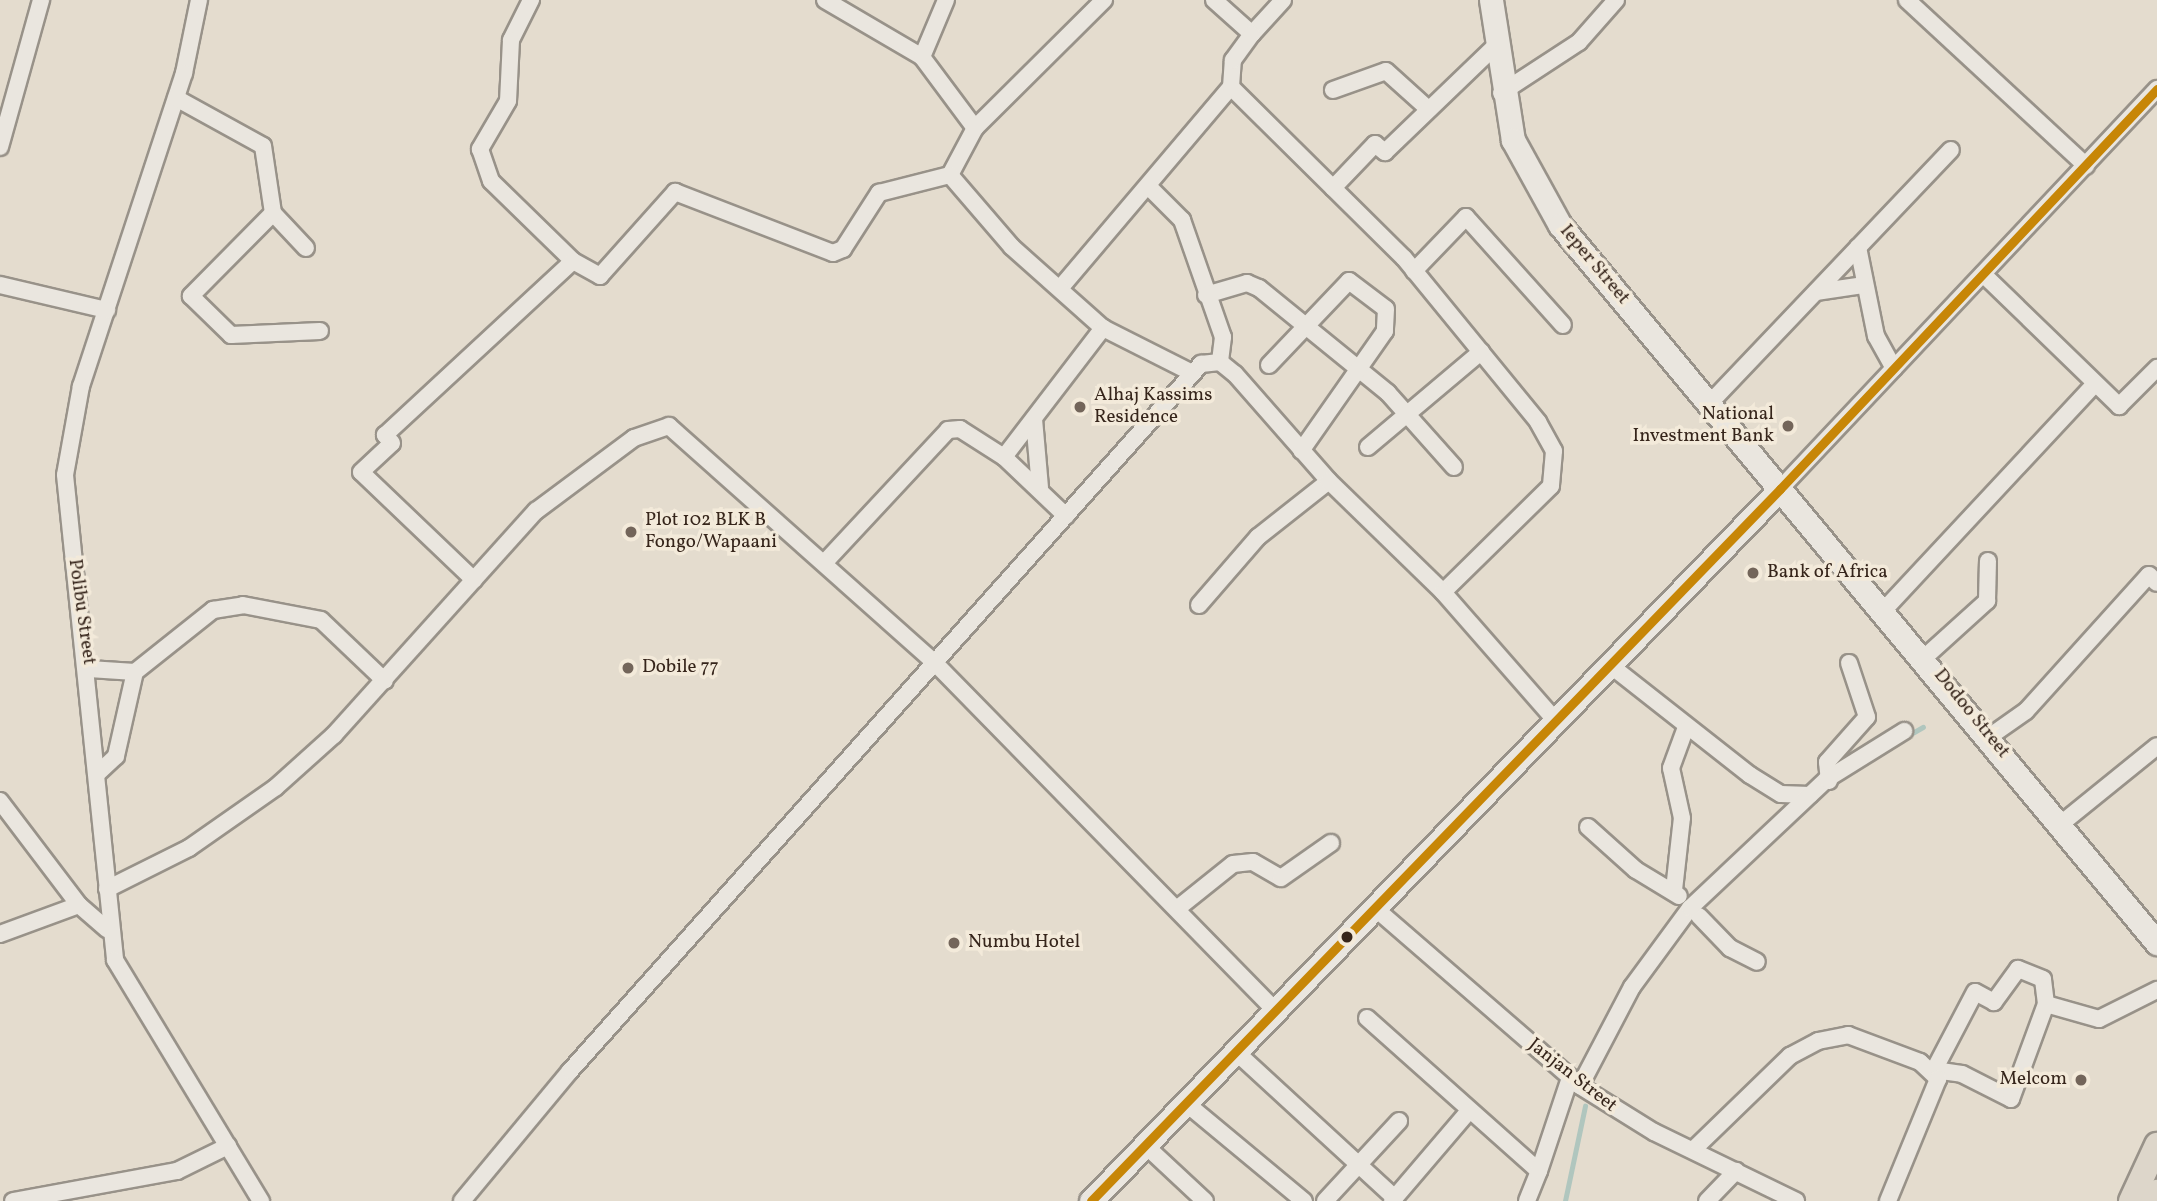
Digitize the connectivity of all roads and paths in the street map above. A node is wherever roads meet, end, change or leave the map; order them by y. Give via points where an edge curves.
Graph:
1 (41, 0) edge
2 (199, 0) edge
3 (531, 0) edge
4 (825, 0) edge
5 (946, 0) edge
6 (1104, 0) edge
7 (1283, 0) edge
8 (1490, 0) edge
9 (1616, 0) edge
10 (1907, 0) edge
11 (1214, 1) edge
12 (1252, 34) junction
13 (1495, 46) junction
14 (922, 57) junction
15 (1231, 88) junction
16 (2157, 89) edge
17 (1333, 90) dead end
18 (1501, 93) junction
19 (176, 98) junction
20 (1426, 107) junction
21 (975, 128) junction
22 (0, 147) edge
23 (1951, 150) dead end
24 (2086, 166) junction
25 (950, 175) junction
26 (1149, 187) junction
27 (1333, 188) junction
28 (274, 212) junction
29 (1858, 247) junction
30 (306, 248) dead end
31 (573, 261) junction
32 (1413, 271) junction
33 (1983, 274) junction
34 (0, 285) edge
35 (1864, 285) junction
36 (1062, 286) junction
37 (1816, 292) junction
38 (1206, 295) junction
39 (107, 310) junction
40 (1303, 325) junction
41 (1563, 325) dead end
42 (1103, 328) junction
43 (320, 331) dead end
44 (1481, 352) junction
45 (1220, 362) junction
46 (1269, 365) dead end
47 (1894, 368) junction
48 (2157, 368) edge
49 (1359, 369) junction
50 (1192, 373) junction
51 (2095, 384) junction
52 (1708, 405) junction
53 (1408, 415) junction
54 (1034, 419) junction
55 (1368, 447) dead end
56 (1301, 452) junction
57 (1004, 457) junction
58 (1454, 467) dead end
59 (1329, 481) junction
60 (1040, 488) junction
61 (1780, 489) junction
62 (1066, 516) junction
63 (825, 561) junction
64 (1988, 561) dead end
65 (474, 580) junction
66 (2157, 583) edge
67 (1443, 592) junction
68 (1199, 605) dead end
69 (1884, 610) junction
70 (1925, 657) junction
71 (935, 663) junction
72 (1849, 663) dead end
73 (1610, 665) junction
74 (89, 669) junction
75 (135, 672) junction
76 (385, 681) junction
77 (1556, 721) junction
78 (1685, 730) junction
79 (1904, 731) dead end
80 (1989, 737) junction
81 (2157, 746) edge
82 (97, 774) junction
83 (1828, 780) junction
84 (1810, 794) junction
85 (0, 801) edge
86 (2062, 823) junction
87 (1588, 827) dead end
88 (1331, 843) dead end
89 (107, 889) junction
90 (1674, 890) junction
91 (79, 905) junction
92 (1178, 908) junction
93 (1376, 909) junction
94 (1695, 912) junction
95 (107, 929) junction
96 (0, 934) edge
97 (2157, 943) edge
98 (1757, 962) dead end
99 (2157, 990) edge
100 (2046, 1004) junction
101 (1274, 1009) junction
102 (1367, 1018) dead end
103 (1236, 1051) junction
104 (1934, 1070) junction
105 (1575, 1082) junction
106 (1187, 1104) junction
107 (1468, 1112) junction
108 (1399, 1121) dead end
109 (2157, 1145) edge
110 (228, 1146) junction
111 (1147, 1147) junction
112 (1694, 1149) junction
113 (1358, 1165) junction
114 (1539, 1171) junction
115 (1736, 1171) junction
116 (2157, 1192) edge
117 (1393, 1199) edge
118 (13, 1201) edge
119 (261, 1201) edge
120 (462, 1201) edge
121 (1091, 1201) edge
122 (1205, 1201) edge
123 (1304, 1201) edge
124 (1325, 1201) edge
125 (1527, 1201) edge
126 (1707, 1201) edge
127 (1796, 1201) edge
128 (1888, 1201) edge
129 (2131, 1201) edge
130 (2153, 1201) edge

1 - 22 street
2 - 19 street, Polibu Street
3 - 31 street via 511,40 508,101 480,149 491,181
4 - 14 street
5 - 14 street
6 - 21 street
7 - 12 street
8 - 13 street, Ieper Street
9 - 18 street via 1579,42
10 - 24 street
11 - 12 street
12 - 15 street via 1233,60
13 - 18 street, Ieper Street
13 - 20 street
14 - 21 street
15 - 26 street
15 - 27 street
16 - 24 street
17 - 20 street via 1379,70
18 - 52 street, Ieper Street via 1535,188
19 - 28 street via 263,146
19 - 39 street, Polibu Street
20 - 27 street via 1385,152 1375,144
21 - 25 street
23 - 29 street
24 - 33 street
25 - 31 street via 879,193 839,252 746,224 675,192 600,275
25 - 36 street via 1012,247
26 - 36 street
26 - 38 street via 1182,220
27 - 32 street
28 - 30 street
28 - 43 street via 191,296 231,335
29 - 35 street
29 - 37 street
31 - 65 street via 385,435 392,443 361,472
32 - 41 street via 1466,217
32 - 44 street
33 - 47 street
33 - 51 street
34 - 39 street
35 - 37 street
35 - 47 street via 1876,336
36 - 42 street
37 - 52 street
38 - 40 street via 1247,283
38 - 45 street via 1223,337
39 - 74 street, Polibu Street via 81,386 65,475
40 - 46 street
40 - 49 street
40 - 49 street via 1349,281 1378,298 1389,324
42 - 50 street
42 - 54 street
44 - 53 street
44 - 67 street via 1554,451 1551,486
45 - 50 street
45 - 56 street
47 - 61 street
48 - 51 street via 2119,406
49 - 53 street
49 - 56 street
50 - 62 street
51 - 69 street
52 - 61 street, Ieper Street
53 - 55 street
53 - 58 street
54 - 57 street
54 - 60 street
56 - 59 street
57 - 60 street
57 - 63 street via 960,429 948,430
59 - 67 street
59 - 68 street via 1258,537
60 - 62 street
61 - 69 street, Dodoo Street
61 - 73 street
62 - 71 street
63 - 65 street via 669,426 655,425 536,511
63 - 71 street
64 - 70 street via 1987,601
65 - 76 street
66 - 80 street via 2149,575 2026,711
67 - 77 street
69 - 70 street, Dodoo Street
70 - 80 street, Dodoo Street
71 - 92 street
71 - 120 street
72 - 83 street via 1867,717 1827,762
73 - 77 street
73 - 78 street
74 - 75 street
74 - 82 street, Polibu Street
75 - 76 street via 213,610 243,605 321,620
75 - 82 street via 116,756
76 - 89 street via 276,787 188,848
77 - 93 street
78 - 84 street via 1781,794
78 - 90 street via 1671,768 1682,818
79 - 83 street
80 - 86 street, Dodoo Street
81 - 86 street
82 - 89 street, Polibu Street
83 - 84 street
84 - 94 street
85 - 91 street
86 - 97 street, Dodoo Street
87 - 90 street via 1636,870
88 - 92 street via 1281,878 1253,862 1233,864
89 - 95 street, Polibu Street
90 - 94 street
91 - 95 street
91 - 96 street
92 - 101 street
93 - 101 street
93 - 105 street, Janjan Street
94 - 98 street via 1730,948
94 - 105 street via 1632,987
95 - 110 street, Polibu Street via 130,989
99 - 100 street via 2099,1019
100 - 104 street via 2011,1100 1962,1074
100 - 104 street via 2043,979 2018,969 1994,1002 1975,992
101 - 103 street
102 - 107 street
103 - 106 street
103 - 113 street
104 - 112 street via 1848,1035 1818,1041 1774,1069
104 - 128 street via 1936,1098
105 - 112 street, Janjan Street
105 - 114 street
106 - 111 street
106 - 123 street
107 - 114 street
107 - 117 street
108 - 113 street
109 - 129 main road
110 - 118 street via 177,1171
110 - 119 street, Polibu Street
111 - 121 street
111 - 122 street
112 - 115 street, Janjan Street
113 - 117 street
113 - 124 street
114 - 125 street
115 - 126 street
115 - 127 street, Janjan Street
116 - 130 main road

